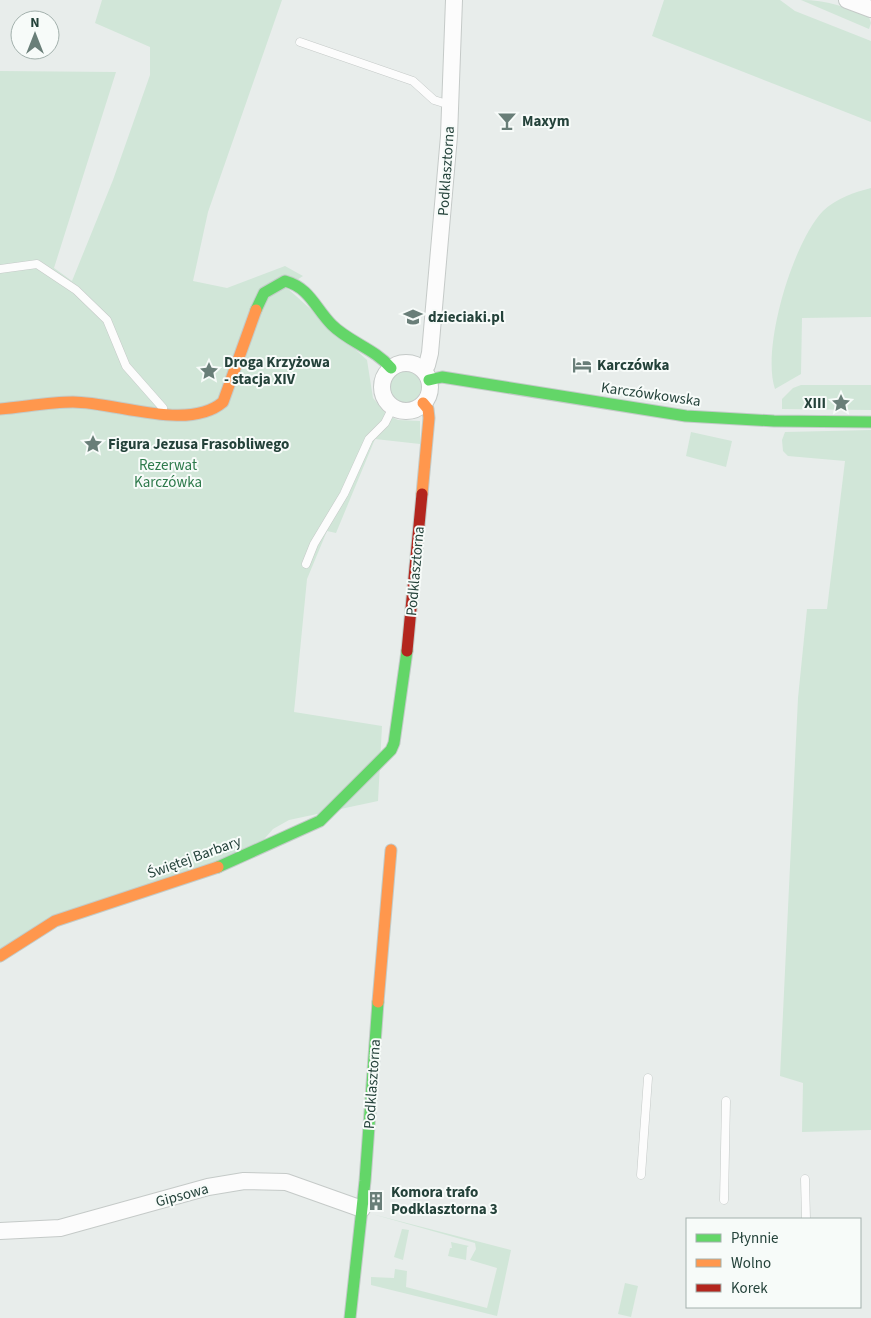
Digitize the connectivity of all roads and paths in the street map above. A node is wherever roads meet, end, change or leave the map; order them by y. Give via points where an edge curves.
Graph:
1 (454, 0) edge
2 (847, 0) edge
3 (871, 9) edge
4 (300, 42) dead end
5 (451, 105) junction
6 (0, 269) edge
7 (391, 368) junction
8 (426, 375) junction
9 (423, 403) junction
10 (393, 407) junction
11 (0, 409) edge
12 (167, 414) junction
13 (871, 422) edge
14 (306, 564) dead end
15 (382, 760) joint
16 (392, 850) dead end
17 (0, 956) edge
18 (648, 1078) dead end
19 (726, 1101) dead end
20 (641, 1175) dead end
21 (805, 1179) dead end
22 (724, 1200) dead end
23 (362, 1209) junction
24 (806, 1218) edge
25 (0, 1232) edge
26 (350, 1318) edge

1 - 5 street, Podklasztorna
2 - 3 street
4 - 5 lane via 413,81 434,100
5 - 8 street, Podklasztorna via 434,317
6 - 12 lane via 37,264 76,290 107,320 126,366
7 - 8 street via 407,362
7 - 10 street via 386,373 382,388 383,395
7 - 12 street via 332,324 306,289 285,281 264,293 257,306 222,402 198,415
8 - 9 street, Podklasztorna via 429,390
8 - 13 street, Karczówkowska via 686,416
9 - 10 street via 412,410
9 - 15 street, Podklasztorna via 428,409 428,418 409,639 397,734 391,750
10 - 14 lane via 385,423 369,439
11 - 12 street via 74,402
15 - 17 street, Świętej Barbary via 320,821 211,870 55,921
16 - 23 street, Podklasztorna
18 - 20 lane
19 - 22 lane
21 - 24 lane
23 - 25 street, Gipsowa via 291,1183 244,1181 208,1187 60,1228
23 - 26 street, Podklasztorna

